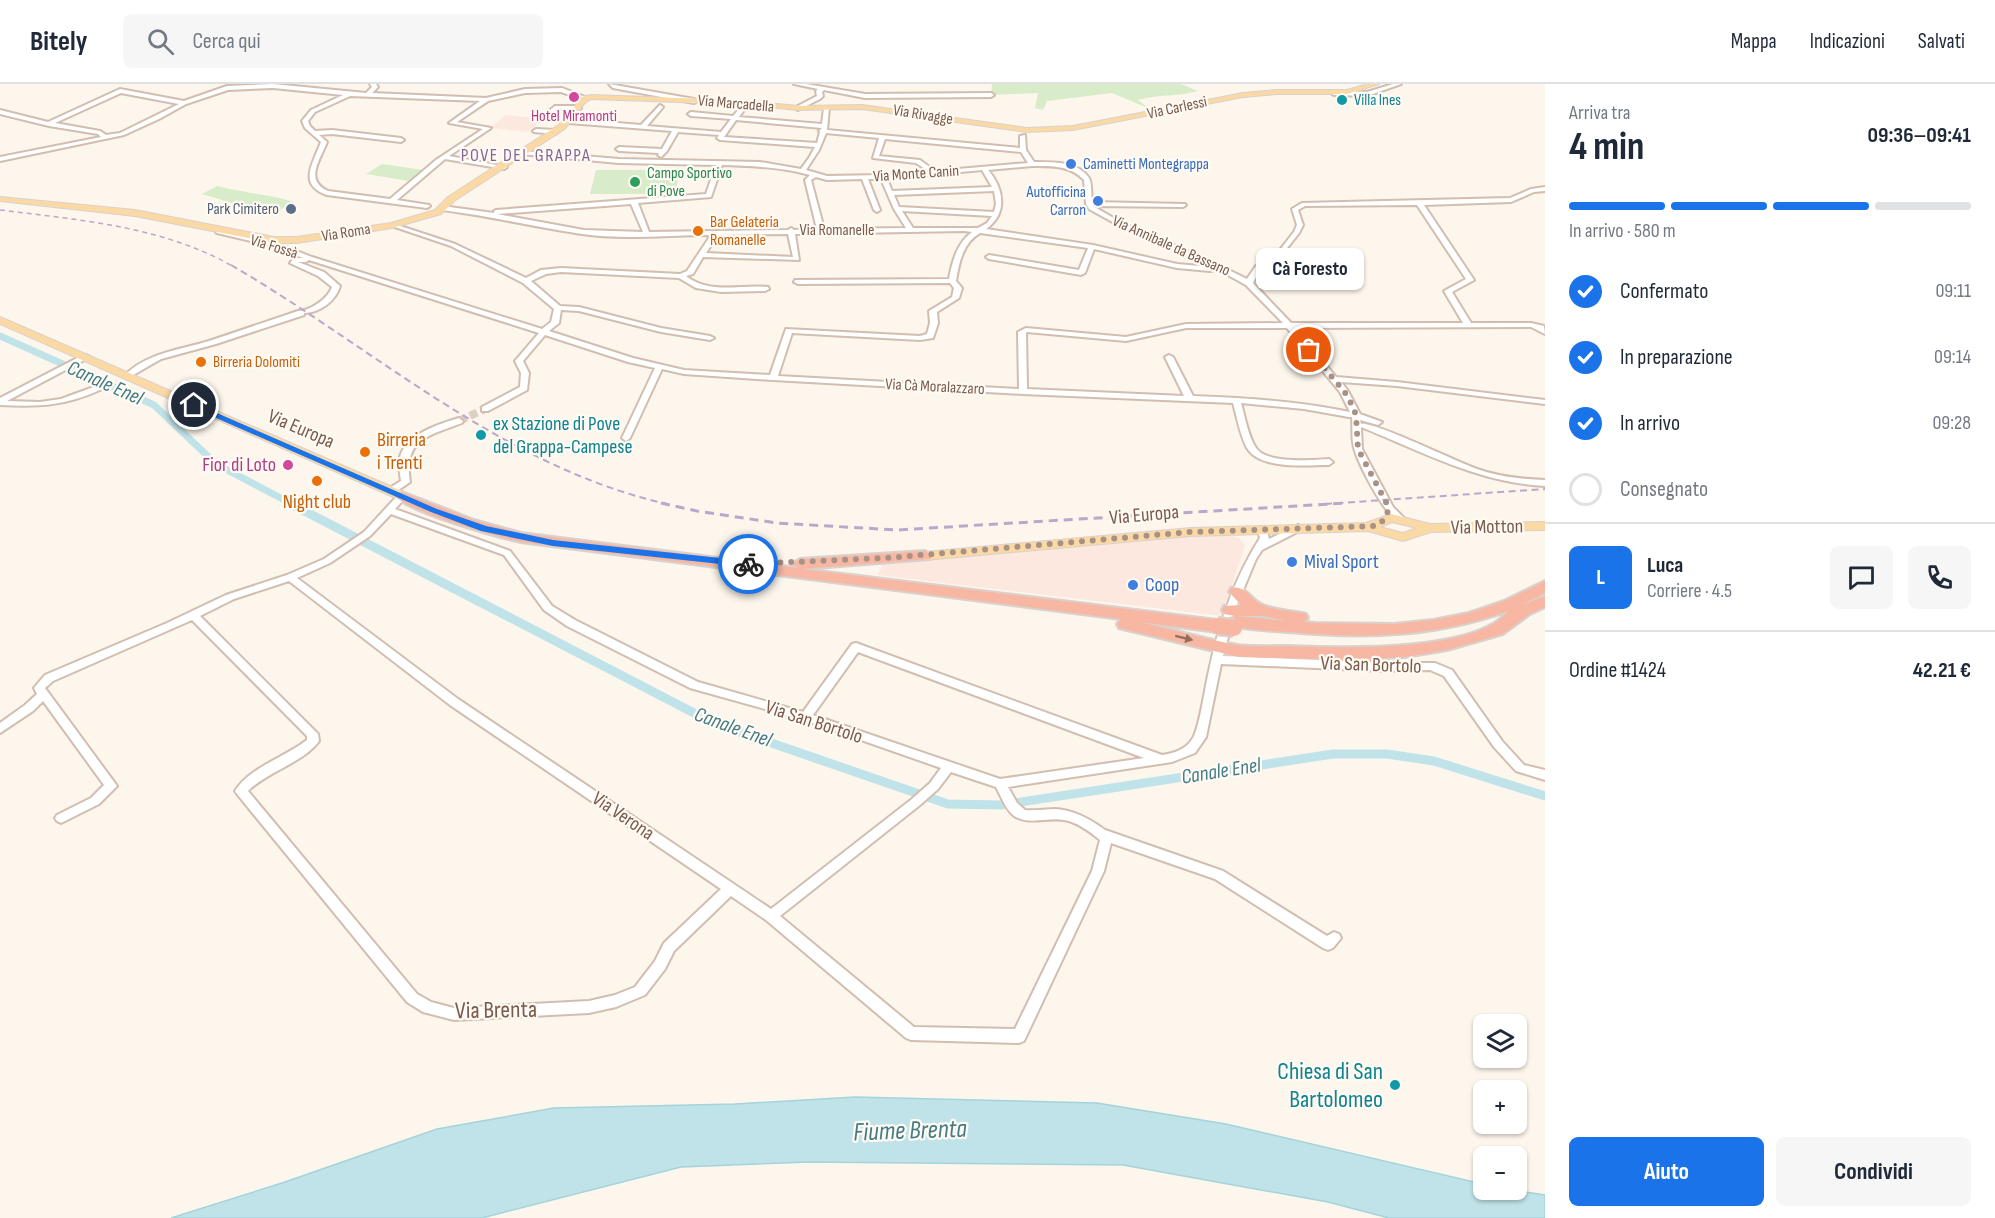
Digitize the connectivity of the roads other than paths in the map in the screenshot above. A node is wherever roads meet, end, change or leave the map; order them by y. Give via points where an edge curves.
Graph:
1 (251, 84) edge
2 (373, 84) edge
3 (527, 84) edge
4 (612, 84) edge
5 (797, 84) edge
6 (1376, 84) edge
7 (1398, 84) edge
8 (574, 85) edge
9 (226, 86) edge
10 (822, 89) junction
11 (566, 90) junction
12 (525, 91) junction
13 (1328, 93) junction
14 (349, 94) junction
15 (367, 95) junction
16 (991, 95) dead end
17 (585, 98) junction
18 (486, 100) junction
19 (694, 101) junction
20 (184, 103) junction
21 (746, 103) junction
22 (660, 107) dead end
23 (578, 108) junction
24 (798, 108) junction
25 (827, 108) junction
26 (0, 112) edge
27 (691, 114) dead end
28 (733, 118) junction
29 (541, 120) dead end
30 (569, 121) junction
31 (49, 124) junction
32 (1086, 126) joint
33 (644, 127) junction
34 (823, 128) junction
35 (676, 130) junction
36 (534, 132) dead end
37 (1023, 132) junction
38 (316, 134) junction
39 (552, 134) junction
40 (722, 136) junction
41 (884, 136) junction
42 (106, 138) junction
43 (401, 140) dead end
44 (817, 145) junction
45 (531, 147) junction
46 (618, 149) dead end
47 (454, 150) junction
48 (1023, 150) junction
49 (664, 151) junction
50 (522, 153) junction
51 (548, 154) junction
52 (476, 156) junction
53 (0, 159) edge
54 (441, 159) junction
55 (468, 161) junction
56 (657, 162) junction
57 (720, 163) junction
58 (507, 164) junction
59 (1032, 164) junction
60 (984, 169) junction
61 (802, 171) junction
62 (934, 173) junction
63 (813, 176) junction
64 (864, 177) junction
65 (883, 177) junction
66 (996, 189) junction
67 (1545, 189) edge
68 (889, 193) junction
69 (0, 199) edge
70 (391, 202) junction
71 (634, 202) junction
72 (1089, 204) junction
73 (1420, 204) junction
74 (1183, 205) dead end
75 (897, 208) junction
76 (433, 209) junction
77 (877, 210) dead end
78 (481, 213) junction
79 (996, 214) junction
80 (206, 226) junction
81 (399, 226) junction
82 (910, 229) junction
83 (791, 230) junction
84 (821, 230) junction
85 (978, 230) junction
86 (716, 232) junction
87 (647, 234) junction
88 (1092, 247) junction
89 (700, 255) junction
90 (989, 257) dead end
91 (340, 268) junction
92 (1221, 268) junction
93 (681, 276) junction
94 (526, 281) junction
95 (952, 281) junction
96 (798, 282) dead end
97 (1249, 283) junction
98 (765, 289) dead end
99 (558, 308) junction
100 (0, 320) edge
101 (1468, 325) junction
102 (1289, 327) junction
103 (545, 331) junction
104 (1545, 332) edge
105 (710, 338) dead end
106 (1169, 357) dead end
107 (83, 359) junction
108 (142, 366) junction
109 (659, 367) junction
110 (114, 369) junction
111 (129, 376) junction
112 (774, 378) junction
113 (1334, 379) junction
114 (99, 387) dead end
115 (1344, 391) junction
116 (1023, 392) junction
117 (1189, 397) junction
118 (1236, 400) junction
119 (0, 402) edge
120 (1545, 402) edge
121 (485, 409) tunnel mouth
122 (1356, 418) junction
123 (459, 421) tunnel mouth
124 (1378, 422) junction
125 (1400, 437) junction
126 (626, 438) dead end
127 (1329, 462) dead end
128 (1545, 483) edge
129 (396, 494) junction
130 (389, 510) junction
131 (1385, 517) junction
132 (1407, 525) junction
133 (1545, 526) edge
134 (1368, 527) junction
135 (1298, 528) junction
136 (1259, 529) junction
137 (1391, 534) junction
138 (1254, 552) junction
139 (925, 556) joint
140 (736, 564) junction
141 (818, 574) junction
142 (290, 577) junction
143 (1545, 586) edge
144 (1237, 592) junction
145 (1545, 601) edge
146 (1045, 604) junction
147 (1545, 607) edge
148 (1264, 611) junction
149 (1526, 611) junction
150 (193, 615) junction
151 (1227, 621) junction
152 (1411, 629) junction
153 (1220, 654) junction
154 (44, 694) junction
155 (806, 717) junction
156 (0, 729) edge
157 (1161, 760) junction
158 (947, 768) junction
159 (1545, 775) edge
160 (1000, 784) junction
161 (61, 818) dead end
162 (1101, 834) junction
163 (730, 888) junction
164 (771, 916) junction
165 (1334, 938) dead end

1 - 9 street
2 - 15 street via 375,87
3 - 12 street
4 - 19 street, Via Marcadella
5 - 10 street
6 - 13 main road, Via Carlessi
7 - 13 street via 1367,94
8 - 11 street
9 - 14 street via 273,86
9 - 20 street
10 - 16 street via 886,97
10 - 24 street via 818,98
11 - 12 street
11 - 17 street
12 - 18 street
13 - 32 main road, Via Carlessi via 1243,95
14 - 15 street
14 - 38 street via 308,114 306,124
15 - 18 street
17 - 19 main road
17 - 23 main road, Via Roma
18 - 47 street via 452,123 488,128
19 - 21 main road, Via Marcadella
20 - 31 street via 120,91
20 - 42 street via 135,130
21 - 24 main road, Via Marcadella
21 - 28 street
22 - 33 street
23 - 29 street via 557,106
23 - 30 main road, Via Roma
24 - 25 main road, Via Marcadella
25 - 34 street
25 - 37 main road, Via Rivagge via 900,111
26 - 31 street
27 - 28 street
28 - 34 street
28 - 40 street
30 - 33 street
30 - 39 main road, Via Roma
31 - 42 street via 100,133
32 - 37 main road, Via Rivagge
33 - 35 street
34 - 41 street
34 - 44 street
35 - 40 street
35 - 49 street
36 - 39 street
37 - 48 street
38 - 43 street via 332,132
38 - 70 street, Via Romanelle via 324,142 313,165 312,181 318,191
39 - 45 main road, Via Roma
40 - 44 street
41 - 48 street
41 - 62 street via 875,157 918,161
42 - 53 street
44 - 61 street via 812,161
45 - 50 main road, Via Roma
45 - 51 street
46 - 49 street
47 - 52 street
47 - 54 street
48 - 59 street
49 - 56 street
50 - 51 street
50 - 58 main road, Via Roma
51 - 56 street, Via Monte Canin
52 - 55 street
52 - 58 street
54 - 55 street
54 - 70 street
55 - 58 street
56 - 57 street, Via Monte Canin
57 - 61 street, Via Monte Canin
57 - 71 street via 709,196
58 - 76 main road, Via Roma
59 - 60 street, Via Monte Canin
59 - 72 street, Via Annibale da Bassano via 1056,165 1081,173 1089,186
60 - 62 street, Via Monte Canin
60 - 66 street
61 - 63 street, Via Monte Canin
62 - 65 street, Via Monte Canin
63 - 64 street, Via Monte Canin
63 - 84 street via 808,180
64 - 65 street, Via Monte Canin
64 - 77 street
65 - 68 street
66 - 68 street
66 - 79 street
67 - 73 street via 1511,200
68 - 75 street
69 - 80 main road, Via Fossà via 135,213
70 - 76 street, Via Romanelle
71 - 78 street
71 - 87 street
72 - 74 street
72 - 92 street, Via Annibale da Bassano via 1120,224
73 - 97 street via 1304,204 1295,208 1300,225 1297,232 1278,256 1258,267
73 - 101 street via 1470,280 1448,291
75 - 79 street
75 - 82 street
76 - 78 street, Via Romanelle
76 - 81 main road, Via Roma
78 - 87 street, Via Romanelle via 584,232
79 - 85 street
80 - 81 main road, Via Roma via 287,241
80 - 91 street, Via Fossà via 205,229 274,244
81 - 94 street via 453,245
82 - 84 street, Via Romanelle
82 - 85 street, Via Romanelle
83 - 84 street, Via Romanelle
83 - 86 street, Via Romanelle
83 - 89 street via 797,259
85 - 88 street, Via Romanelle
85 - 95 street via 967,239
86 - 87 street, Via Romanelle
86 - 89 street
88 - 90 street via 1081,273
88 - 92 street, Via Romanelle via 1198,269
89 - 93 street via 690,272
91 - 103 street, Via Fossà
91 - 108 street via 308,260 294,261 333,281 336,291 304,312 171,352
92 - 97 street, Via Annibale da Bassano
93 - 94 street via 561,270 544,272
93 - 98 street via 700,288
94 - 99 street
95 - 96 street
95 - 112 street via 958,288 955,298 933,311 930,336 789,332
97 - 102 street, Via Annibale da Bassano
99 - 103 street via 555,323
99 - 105 street via 579,309
100 - 107 main road, Via Europa
101 - 102 street
101 - 104 street via 1531,325
102 - 113 street, Via Annibale da Bassano
102 - 116 street via 1186,326 1126,339 1026,330 1022,332
103 - 109 street, Via Cà Moralazzaro
103 - 121 street via 519,361 525,373 524,388
106 - 117 street
107 - 110 main road, Via Europa
107 - 119 street
108 - 110 street
108 - 111 street
109 - 112 street, Via Cà Moralazzaro
109 - 126 street
110 - 111 main road, Via Europa
111 - 129 main road, Via Europa
112 - 116 street, Via Cà Moralazzaro
113 - 115 street, Via Annibale da Bassano
113 - 120 street
114 - 119 street via 54,404
115 - 122 street, Via Annibale da Bassano
115 - 124 street
116 - 117 street, Via Cà Moralazzaro
117 - 118 street, Via Cà Moralazzaro
118 - 122 street, Via Cà Moralazzaro via 1295,404
118 - 127 street via 1253,452 1263,459
122 - 124 street
122 - 125 street
122 - 131 street, Via Annibale da Bassano via 1358,449
123 - 129 street via 409,444 403,457 406,482
124 - 125 street
125 - 128 street via 1491,477 1515,483
129 - 130 street
129 - 140 highway, Via Europa via 462,522 513,536
130 - 142 street via 354,543 327,561
130 - 155 street, Via San Bortolo via 507,553 548,608 694,685
131 - 132 main road, Via Europa
131 - 134 main road, Via Europa
131 - 137 main road via 1384,529
132 - 133 main road, Via Motton
132 - 137 main road, Via Europa via 1406,536
134 - 135 main road, Via Europa
134 - 137 main road, Via Europa
135 - 136 main road, Via Europa
135 - 138 street
136 - 138 street, Via San Bortolo via 1265,538
136 - 139 main road, Via Europa
138 - 144 street, Via San Bortolo
139 - 140 highway
140 - 141 highway
141 - 146 highway
141 - 151 highway
142 - 150 street via 230,597
142 - 163 street, Via Verona via 454,702
143 - 152 highway via 1487,613
144 - 148 highway
144 - 151 street, Via San Bortolo
145 - 149 highway
146 - 151 highway
146 -> 153 highway
147 - 149 highway
148 - 151 highway
148 - 152 highway
149 - 151 highway via 1461,630 1405,638 1336,639
149 - 153 highway via 1497,630 1405,651
150 - 154 street via 49,678 39,688
150 - 163 street, Via Brenta via 312,734 313,741 302,751 251,779 241,791 412,998 428,1008 454,1014 589,1007 616,1001 640,991 669,947
151 - 152 highway via 1338,631
151 - 153 street, Via San Bortolo
153 - 157 street, Via San Bortolo via 1200,737 1191,750
153 - 159 street, Via San Bortolo via 1260,660 1441,669 1520,768
154 - 156 street
154 - 161 street via 111,786 94,801
155 - 157 street via 856,647
155 - 158 street, Via San Bortolo
157 - 160 street, Via San Bortolo
158 - 160 street, Via San Bortolo
158 - 164 street via 916,802
160 - 162 street via 1017,812 1072,817
162 - 164 street, Via Verona via 1106,839 1098,871 1019,1036 911,1033
162 - 165 street via 1219,875 1328,944
163 - 164 street, Via Verona

